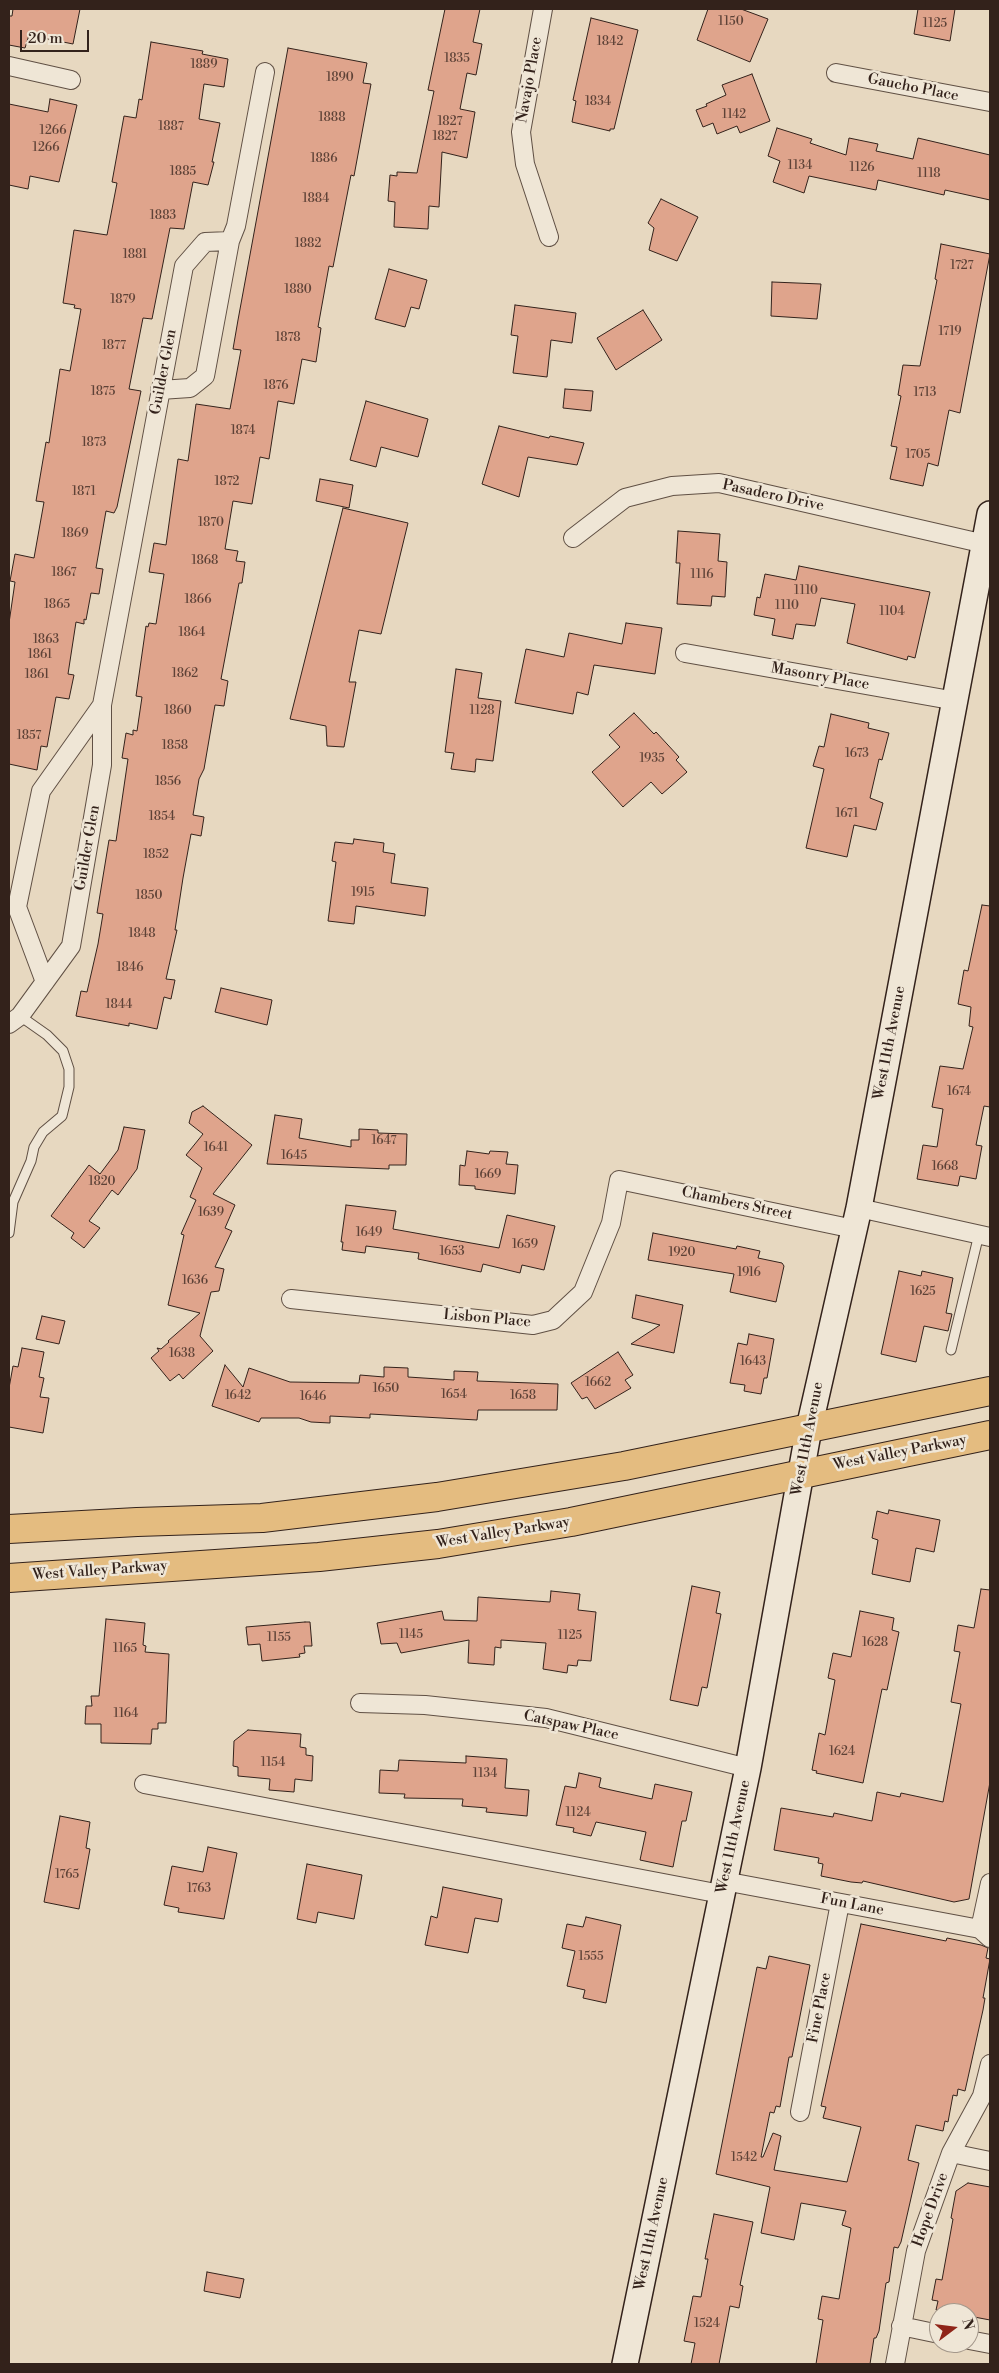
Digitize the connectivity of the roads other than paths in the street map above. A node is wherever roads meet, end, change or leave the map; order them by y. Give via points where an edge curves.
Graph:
1 (543, 9) edge
2 (9, 66) edge
3 (265, 72) dead end
4 (836, 73) dead end
5 (71, 80) dead end
6 (990, 102) edge
7 (549, 237) dead end
8 (230, 241) junction
9 (160, 390) junction
10 (990, 514) edge
11 (573, 538) dead end
12 (985, 544) junction
13 (685, 653) dead end
14 (956, 701) junction
15 (102, 705) junction
16 (45, 982) junction
17 (14, 1020) edge
18 (620, 1180) joint
19 (857, 1218) junction
20 (9, 1233) edge
21 (984, 1236) edge
22 (291, 1299) dead end
23 (950, 1350) dead end
24 (990, 1391) edge
25 (809, 1428) junction
26 (990, 1435) edge
27 (801, 1473) junction
28 (9, 1529) edge
29 (9, 1578) edge
30 (360, 1703) dead end
31 (748, 1768) junction
32 (144, 1784) dead end
33 (990, 1883) edge
34 (723, 1888) junction
35 (840, 1903) junction
36 (985, 1934) edge
37 (990, 2064) edge
38 (800, 2112) dead end
39 (951, 2153) junction
40 (990, 2161) edge
41 (901, 2326) junction
42 (929, 2332) edge
43 (625, 2364) edge
44 (895, 2364) edge

1 - 7 street, Navajo Place via 521,132 525,164
2 - 5 street
3 - 8 street via 236,226
4 - 6 street, Gaucho Place
8 - 9 street, Guilder Glen via 205,242 184,266
8 - 9 street via 205,376 190,388
9 - 15 street, Guilder Glen
10 - 12 street, West 11th Avenue
11 - 12 street, Pasadero Drive via 625,498 672,486 719,483
12 - 14 street, West 11th Avenue
13 - 14 street, Masonry Place
14 - 19 street, West 11th Avenue
15 - 16 street, Guilder Glen via 102,765 71,946
15 - 16 street, Guilder Glen via 41,791 17,907
16 - 17 street, Guilder Glen
17 - 20 lane via 47,1035 63,1051 69,1069 69,1087 62,1116 38,1138 34,1146 13,1202
18 - 19 street, Chambers Street
18 - 22 street, Lisbon Place via 611,1223 583,1292 553,1320 533,1325
19 - 21 street, Chambers Street
19 - 25 street, West 11th Avenue
21 - 23 lane
24 - 25 main road
25 - 27 street, West 11th Avenue
25 - 28 main road via 624,1466 437,1497 262,1518
26 - 27 main road, West Valley Parkway
27 - 29 main road, West Valley Parkway via 571,1522 438,1544 318,1557
27 - 31 street, West 11th Avenue
30 - 31 street, Catspaw Place via 425,1704 546,1718
31 - 34 street, West 11th Avenue
32 - 34 street, Fun Lane
33 - 36 street
34 - 35 street, Fun Lane
34 - 43 street, West 11th Avenue
35 - 36 street, Fun Lane
35 - 38 street, Fine Place
37 - 39 street, Hope Drive via 982,2096
39 - 40 street
39 - 41 street, Hope Drive via 916,2251
41 - 42 street
41 - 44 street, Hope Drive

